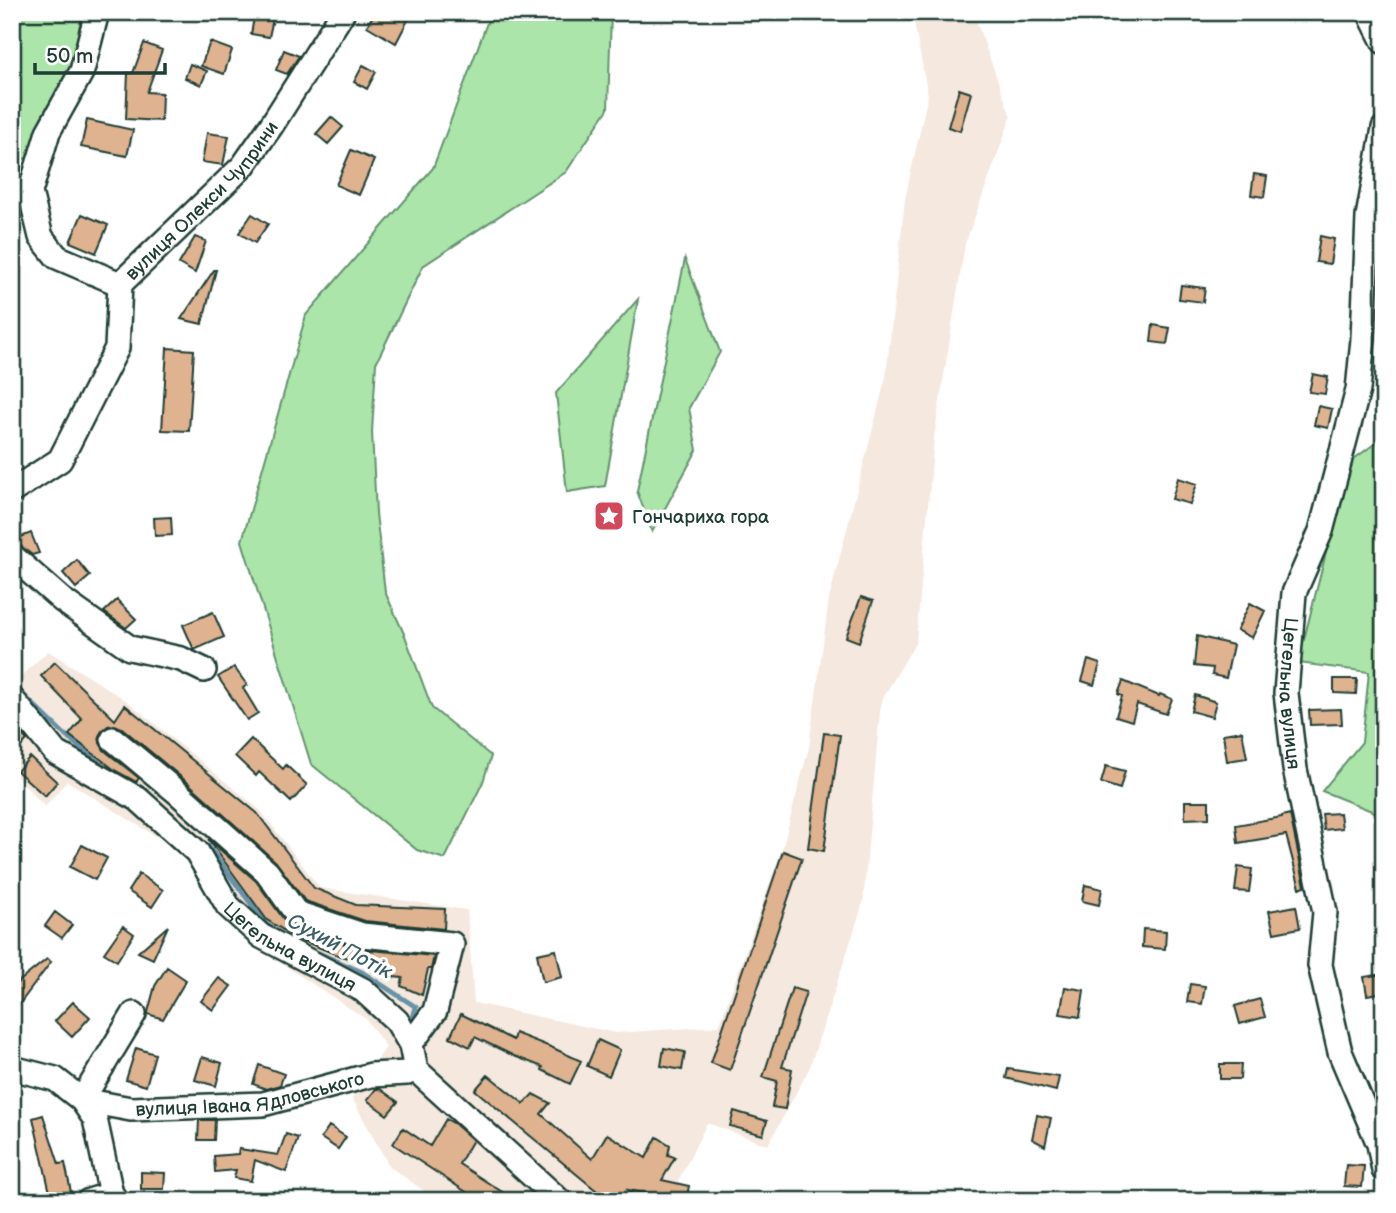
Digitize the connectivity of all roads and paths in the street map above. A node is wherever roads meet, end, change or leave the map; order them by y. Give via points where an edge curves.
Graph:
1 (97, 12) edge
2 (343, 12) edge
3 (1369, 12) edge
4 (1384, 42) edge
5 (1384, 128) edge
6 (120, 284) junction
7 (12, 491) edge
8 (12, 556) edge
9 (204, 670) dead end
10 (12, 699) edge
11 (113, 740) dead end
12 (134, 1014) dead end
13 (416, 1037) dead end
14 (12, 1068) edge
15 (416, 1070) junction
16 (82, 1100) junction
17 (1384, 1170) edge
18 (114, 1197) edge
19 (89, 1201) edge
20 (560, 1201) edge

1 - 6 street via 82,71 48,132 30,192 40,237 57,257
2 - 6 street, вулиця Олекси Чуприни via 243,166
3 - 4 street
5 - 17 street, Цегельна вулиця via 1368,217 1358,390 1321,531 1294,593 1286,693 1295,769 1325,912 1320,965 1340,1052 1379,1144
6 - 7 street, вулиця Олекси Чуприни via 117,348 60,460
8 - 9 street via 62,600 130,648 181,659
10 - 15 street, Цегельна вулиця via 55,752 138,799 197,852 229,906 261,936 363,990 397,1021 411,1045
11 - 13 street via 267,872 296,913 362,935 452,944 435,1011
12 - 16 street
14 - 16 street, вулиця Івана Ядловського via 55,1079
15 - 16 street, вулиця Івана Ядловського via 371,1075 263,1104 131,1109
15 - 20 street
16 - 18 street, вулиця Івана Ядловського via 95,1119
18 - 19 street

